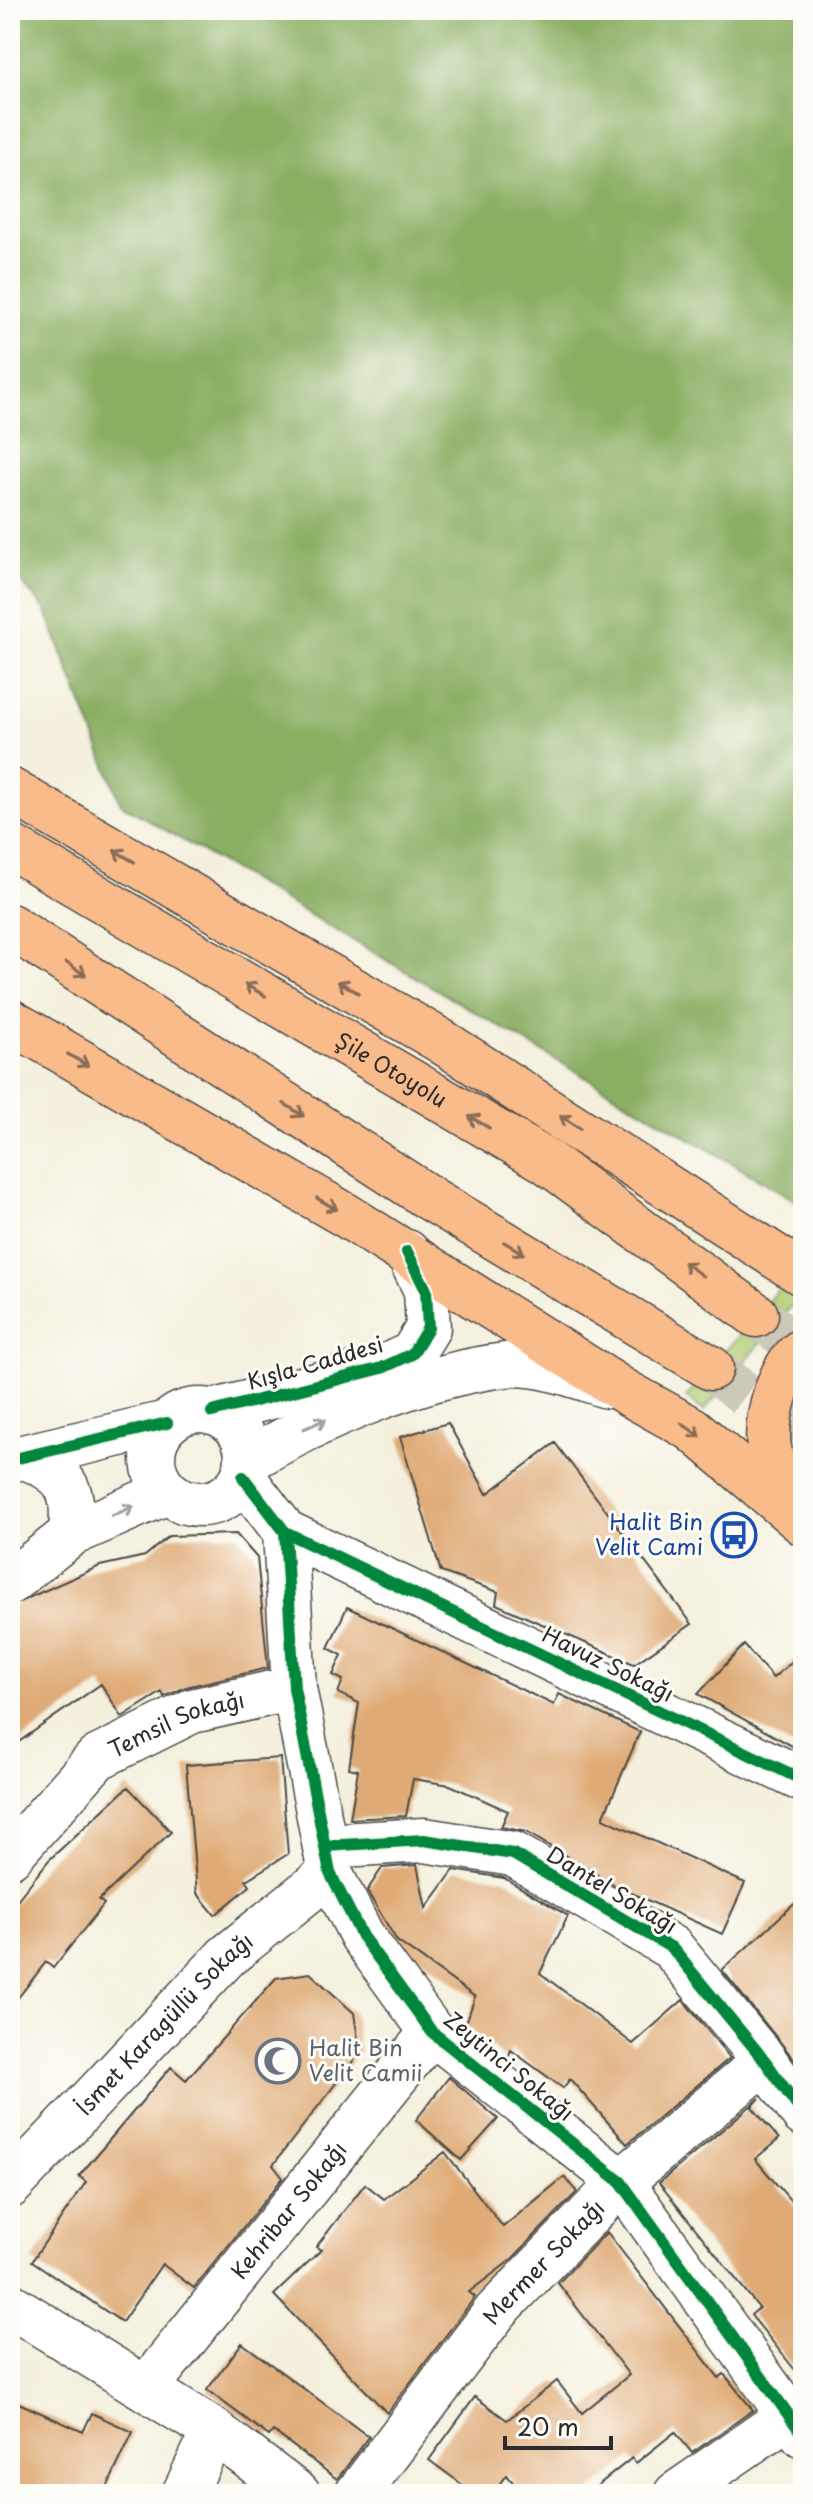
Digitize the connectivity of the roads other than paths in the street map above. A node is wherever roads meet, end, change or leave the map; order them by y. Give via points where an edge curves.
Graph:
1 (10, 790) edge
2 (10, 846) edge
3 (10, 926) edge
4 (10, 1021) edge
5 (636, 1164) junction
6 (803, 1240) edge
7 (407, 1252) junction
8 (803, 1274) edge
9 (756, 1315) tunnel mouth
10 (803, 1350) edge
11 (711, 1368) tunnel mouth
12 (624, 1391) junction
13 (212, 1412) junction
14 (167, 1423) junction
15 (18, 1459) edge
16 (245, 1469) junction
17 (167, 1492) junction
18 (796, 1516) edge
19 (285, 1532) junction
20 (71, 1534) junction
21 (10, 1582) edge
22 (294, 1688) junction
23 (803, 1780) edge
24 (10, 1856) edge
25 (328, 1860) junction
26 (432, 2032) junction
27 (765, 2061) junction
28 (799, 2101) edge
29 (621, 2182) junction
30 (10, 2186) edge
31 (10, 2305) edge
32 (146, 2388) junction
33 (795, 2426) edge
34 (214, 2431) junction
35 (184, 2494) edge
36 (298, 2494) edge
37 (357, 2494) edge
38 (676, 2494) edge

5 -> 1 highway via 441,1041
9 -> 2 highway, Şile Otoyolu via 546,1161
3 -> 11 highway via 431,1199
4 -> 7 highway
5 - 6 highway
5 - 8 highway
7 - 12 highway
7 - 13 street, Kışla Caddesi via 426,1290 428,1328 412,1354 382,1368
10 - 18 highway via 790,1358 779,1379 769,1444 776,1477
16 -> 12 street via 298,1431 368,1402 507,1364 555,1370
12 -> 18 highway via 692,1429
13 - 14 street via 196,1410
13 - 16 street via 239,1430 246,1445
14 - 15 street
14 - 17 street via 153,1450 153,1465
15 - 20 street via 51,1467 66,1483 74,1506
16 - 17 street via 223,1499 209,1504 179,1500
16 - 19 street, Havuz Sokağı
20 -> 17 street
19 - 22 street, Zeytinci Sokağı
19 - 23 street, Havuz Sokağı
20 - 21 street
22 - 24 street, Temsil Sokağı via 192,1711 97,1758
22 - 25 street, Zeytinci Sokağı
25 - 26 street, Zeytinci Sokağı via 362,1936
25 - 27 street, Dantel Sokağı via 424,1840 513,1854 672,1948
25 - 30 street, İsmet Karagüllü Sokağı via 226,1957
26 - 29 street, Zeytinci Sokağı
26 - 32 street, Kehribar Sokağı
27 - 28 street, Dantel Sokağı
27 - 29 street, Mermer Sokağı
29 - 33 street, Zeytinci Sokağı
29 - 37 street, Mermer Sokağı via 496,2311
31 - 32 street
32 - 34 street
33 - 38 street
34 - 35 street
34 - 36 street

